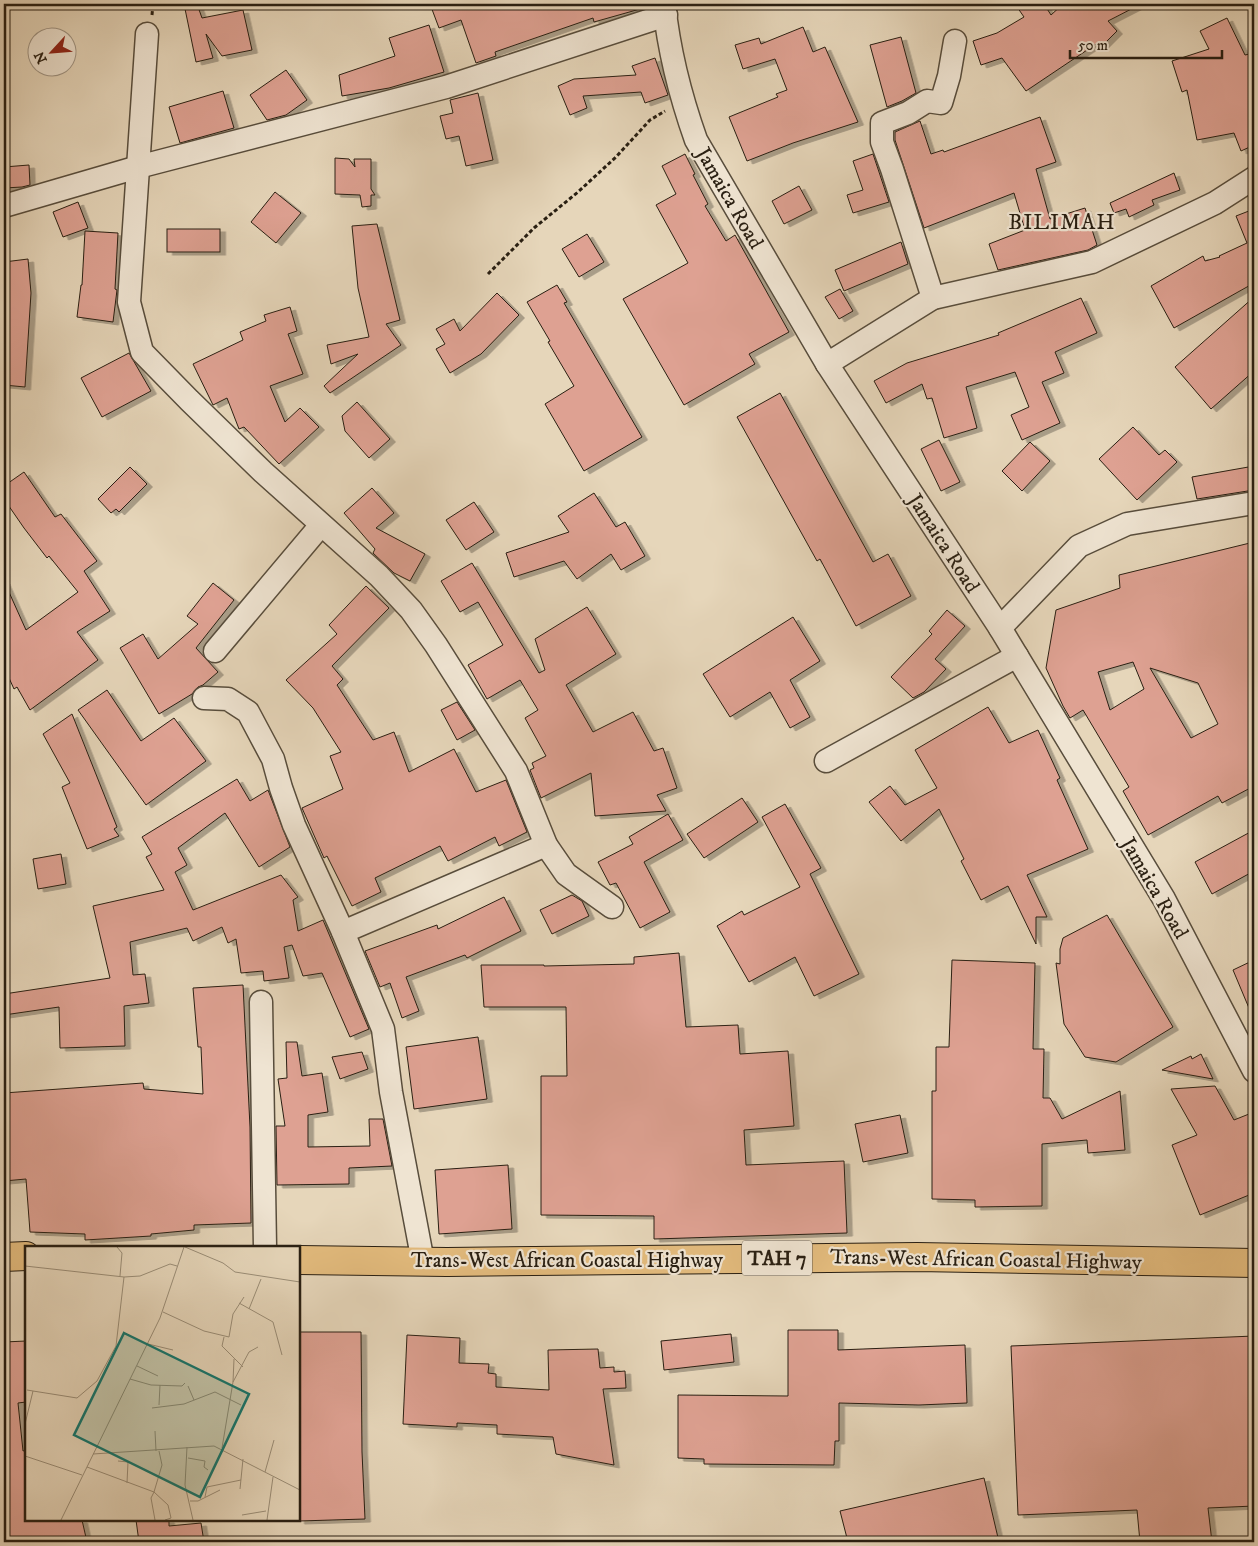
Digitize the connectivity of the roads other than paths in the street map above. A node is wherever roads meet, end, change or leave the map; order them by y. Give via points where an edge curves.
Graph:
1 (665, 10) edge
2 (147, 34) dead end
3 (955, 41) dead end
4 (138, 167) junction
5 (1254, 178) edge
6 (4, 206) edge
7 (933, 298) junction
8 (827, 364) junction
9 (1254, 504) edge
10 (321, 525) junction
11 (1000, 628) junction
12 (215, 650) dead end
13 (1017, 656) junction
14 (204, 698) dead end
15 (826, 761) dead end
16 (546, 845) junction
17 (612, 907) dead end
18 (343, 932) junction
19 (261, 1002) dead end
20 (1254, 1071) edge
21 (265, 1246) edge
22 (4, 1256) edge
23 (25, 1256) edge
24 (300, 1260) edge
25 (423, 1262) junction
26 (1254, 1263) edge

1 - 4 street via 446,87
1 - 8 street, Jamaica Road via 675,71 696,140
2 - 4 street
3 - 7 street via 940,103 927,101 882,123 882,142
4 - 6 street
4 - 10 street via 129,302 142,352
5 - 7 street via 1215,203 1092,262
7 - 8 street
8 - 11 street, Jamaica Road
9 - 11 street via 1127,524 1080,546
10 - 12 street
10 - 16 street via 379,576 411,610 436,645 516,771
11 - 13 street, Jamaica Road
13 - 15 street
13 - 20 street, Jamaica Road via 1164,899
14 - 18 street via 228,699 248,712 273,759 294,825
16 - 17 street via 566,874
16 - 18 street
18 - 25 street via 383,1028 391,1092
19 - 21 street
22 - 23 highway
24 - 25 highway, Trans-West African Coastal Highway / TAH 7
25 - 26 highway, Trans-West African Coastal Highway / TAH 7 via 917,1257

